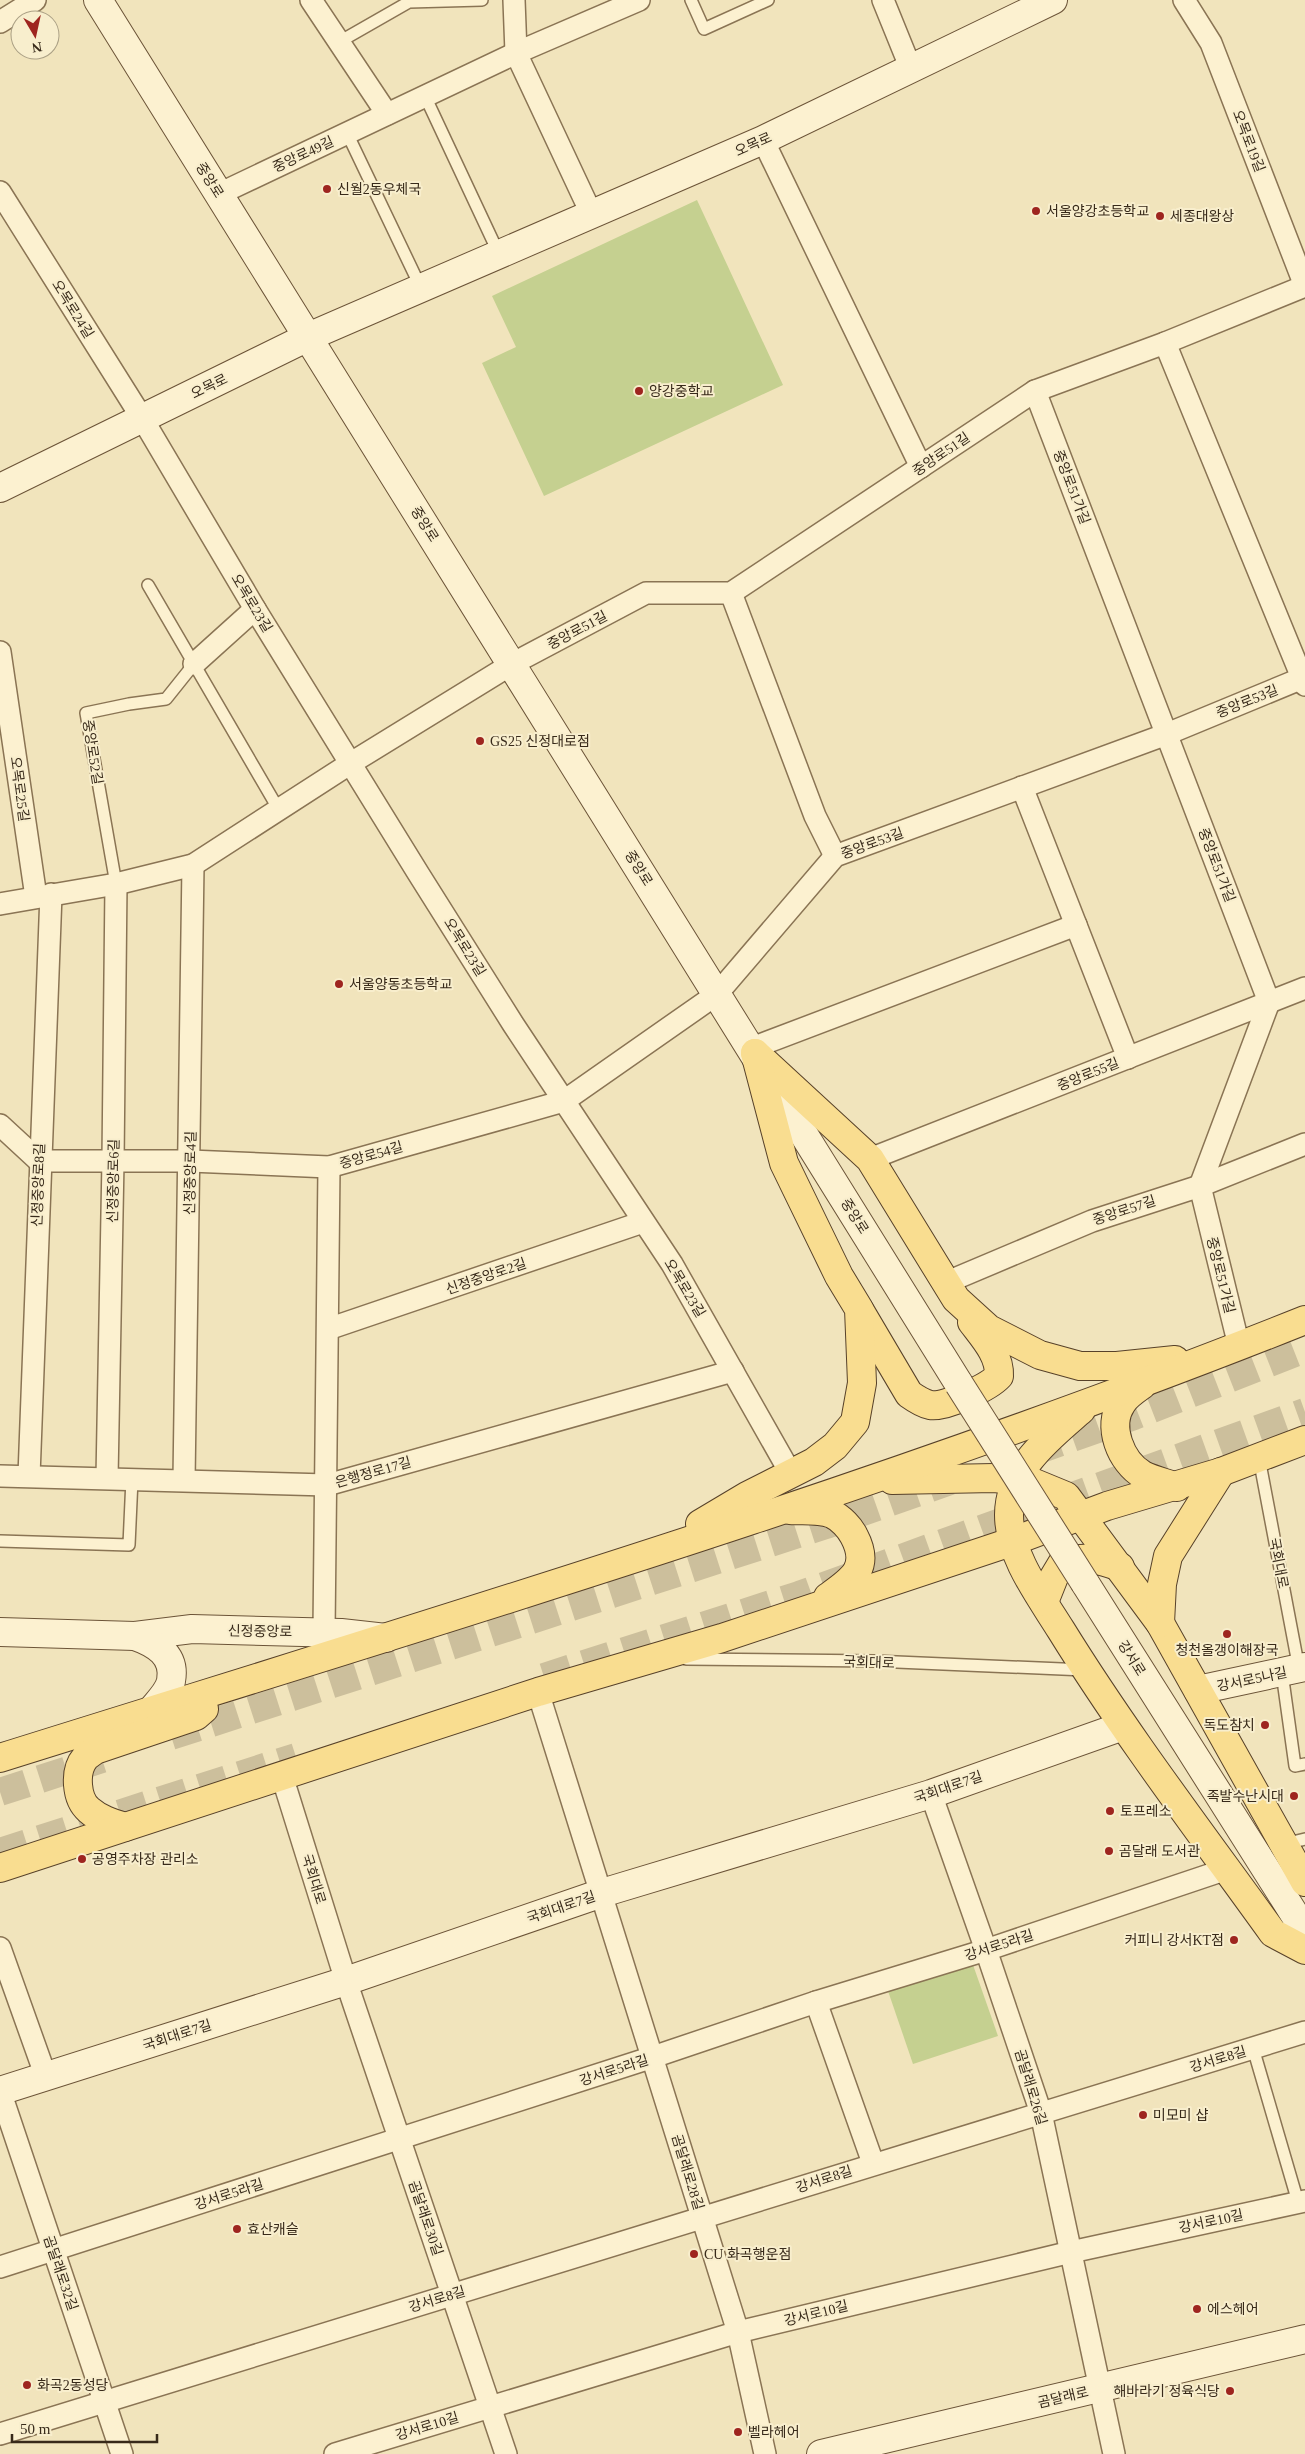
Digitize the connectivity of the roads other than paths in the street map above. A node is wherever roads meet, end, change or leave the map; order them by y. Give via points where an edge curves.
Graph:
1 (35, 0) edge
2 (98, 0) edge
3 (311, 0) edge
4 (482, 0) edge
5 (514, 0) edge
6 (639, 0) edge
7 (691, 0) edge
8 (768, 0) edge
9 (883, 0) edge
10 (1053, 0) edge
11 (1184, 0) edge
12 (0, 22) edge
13 (339, 42) junction
14 (516, 53) junction
15 (912, 69) junction
16 (425, 96) junction
17 (387, 114) junction
18 (347, 133) junction
19 (763, 140) junction
20 (219, 194) junction
21 (1, 197) edge
22 (590, 213) junction
23 (500, 254) junction
24 (1305, 286) edge
25 (420, 288) junction
26 (308, 337) junction
27 (1165, 343) junction
28 (1035, 391) junction
29 (142, 418) junction
30 (921, 467) junction
31 (0, 488) edge
32 (148, 584) dead end
33 (731, 593) junction
34 (255, 609) junction
35 (0, 652) edge
36 (194, 664) junction
37 (512, 664) junction
38 (1304, 680) edge
39 (1167, 734) junction
40 (351, 763) junction
41 (1022, 787) junction
42 (279, 810) junction
43 (835, 856) junction
44 (193, 865) junction
45 (116, 884) junction
46 (43, 896) junction
47 (0, 904) edge
48 (1076, 925) junction
49 (1305, 988) edge
50 (718, 994) junction
51 (1269, 1002) junction
52 (753, 1051) junction
53 (1128, 1058) junction
54 (564, 1101) junction
55 (0, 1124) edge
56 (1305, 1144) edge
57 (870, 1160) junction
58 (39, 1161) junction
59 (113, 1161) junction
60 (190, 1161) junction
61 (329, 1167) junction
62 (1200, 1186) junction
63 (643, 1222) junction
64 (951, 1291) junction
65 (859, 1309) junction
66 (1305, 1320) edge
67 (328, 1329) junction
68 (1239, 1346) junction
69 (1213, 1356) junction
70 (733, 1371) junction
71 (1145, 1382) junction
72 (959, 1384) joint
73 (1094, 1400) junction
74 (1305, 1440) edge
75 (1259, 1458) junction
76 (1221, 1472) junction
77 (791, 1474) junction
78 (0, 1476) edge
79 (28, 1476) junction
80 (106, 1478) junction
81 (132, 1479) junction
82 (184, 1480) junction
83 (1018, 1480) junction
84 (863, 1481) junction
85 (327, 1485) junction
86 (1177, 1487) junction
87 (776, 1510) junction
88 (1083, 1516) junction
89 (0, 1541) edge
90 (655, 1551) junction
91 (1016, 1551) junction
92 (1120, 1567) junction
93 (1044, 1602) junction
94 (814, 1607) junction
95 (1160, 1623) junction
96 (0, 1632) edge
97 (324, 1632) junction
98 (135, 1636) junction
99 (386, 1638) junction
100 (652, 1659) junction
101 (1086, 1670) junction
102 (1295, 1670) edge
103 (226, 1687) junction
104 (1198, 1690) junction
105 (538, 1692) junction
106 (151, 1711) junction
107 (1123, 1726) junction
108 (0, 1758) edge
109 (1305, 1764) edge
110 (282, 1776) junction
111 (931, 1794) junction
112 (125, 1827) junction
113 (1294, 1841) edge
114 (0, 1868) edge
115 (1227, 1869) junction
116 (1305, 1882) edge
117 (602, 1893) junction
118 (1305, 1931) edge
119 (0, 1948) edge
120 (986, 1950) junction
121 (1305, 1950) edge
122 (346, 1981) junction
123 (816, 2002) junction
124 (1305, 2032) edge
125 (1253, 2048) junction
126 (653, 2058) junction
127 (46, 2077) junction
128 (0, 2091) edge
129 (1040, 2114) junction
130 (399, 2139) junction
131 (873, 2163) junction
132 (1302, 2201) edge
133 (702, 2217) junction
134 (53, 2250) junction
135 (1070, 2252) junction
136 (0, 2267) edge
137 (452, 2295) junction
138 (738, 2332) junction
139 (1305, 2339) edge
140 (1100, 2389) junction
141 (104, 2402) junction
142 (492, 2406) junction
143 (0, 2434) edge
144 (122, 2454) edge
145 (335, 2454) edge
146 (506, 2454) edge
147 (765, 2454) edge
148 (821, 2454) edge
149 (1114, 2454) edge

1 - 12 street
2 - 20 main road, 중앙로
3 - 13 street
4 - 13 lane via 409,2
5 - 14 street
6 - 14 street, 중앙로49길
7 - 8 lane via 704,28
9 - 15 street
10 - 15 main road, 오목로
11 - 24 street, 오목로19길 via 1211,44
13 - 17 street
14 - 16 street, 중앙로49길
14 - 22 street
15 - 19 main road, 오목로
16 - 17 street, 중앙로49길
16 - 23 lane
17 - 18 street, 중앙로49길
18 - 20 street, 중앙로49길
18 - 25 lane
19 - 22 main road, 오목로
19 - 30 street
20 - 26 main road, 중앙로
21 - 29 street, 오목로24길
22 - 23 main road, 오목로
23 - 25 main road, 오목로
24 - 27 street, 중앙로51길
25 - 26 main road, 오목로
26 - 29 main road, 오목로
26 - 37 main road, 중앙로
27 - 28 street, 중앙로51길
27 - 38 street
28 - 30 street, 중앙로51길
28 - 39 street, 중앙로51가길
29 - 31 main road, 오목로
29 - 34 street, 오목로23길
30 - 33 street, 중앙로51길
32 - 36 lane
33 - 37 street, 중앙로51길 via 646,593
33 - 43 street via 815,816
34 - 36 street
34 - 40 street, 오목로23길
35 - 46 street, 오목로25길
36 - 42 lane
36 - 45 lane, 중앙로52길 via 166,699 86,713
37 - 40 street
37 - 50 main road, 중앙로
38 - 39 street, 중앙로53길
39 - 41 street, 중앙로53길
39 - 51 street, 중앙로51가길
40 - 42 street
40 - 54 street, 오목로23길
41 - 43 street, 중앙로53길
41 - 48 street
42 - 44 street
43 - 50 street, 중앙로53길
44 - 45 street
44 - 60 street, 신정중앙로4길
45 - 46 street
45 - 59 street, 신정중앙로6길
46 - 47 street
46 - 58 street, 신정중앙로8길
48 - 52 street
48 - 53 street
49 - 51 street, 중앙로55길
50 - 52 main road, 중앙로
50 - 54 street, 중앙로54길
51 - 53 street, 중앙로55길
51 - 62 street
52 - 57 main road
52 - 65 main road via 784,1163 839,1276
52 - 72 main road, 중앙로
53 - 57 street, 중앙로55길
54 - 61 street, 중앙로54길
54 - 63 street, 오목로23길
55 - 58 street
56 - 62 street, 중앙로57길
57 - 64 main road
58 - 59 street, 중앙로54길
58 - 79 street, 신정중앙로8길
59 - 60 street, 중앙로54길
59 - 80 street, 신정중앙로6길
60 - 61 street, 중앙로54길
60 - 82 street, 신정중앙로4길
61 - 67 street
62 - 64 street, 중앙로57길 via 1092,1221
62 - 68 street, 중앙로51가길
63 - 67 street, 신정중앙로2길
63 - 70 street, 오목로23길 via 672,1264
64 - 65 main road via 1000,1366 999,1376 992,1384 944,1404 920,1402 909,1394
64 - 69 main road via 989,1329 1040,1355 1080,1366 1117,1366
65 - 77 main road via 862,1383 855,1422 835,1446
66 - 68 main road
67 - 85 street
68 - 69 main road
69 - 71 main road
70 - 77 street, 오목로23길
70 - 85 street, 은행정로17길
71 - 73 main road
71 - 86 main road via 1122,1403 1115,1419 1116,1439 1132,1466 1144,1475
72 - 118 main road, 강서로, bridge
73 - 83 main road via 1046,1440 1029,1458
73 - 84 main road
74 - 75 main road
75 - 76 main road
75 - 102 lane, 국회대로
76 - 86 main road
76 - 95 main road via 1168,1556 1162,1584
77 - 90 main road via 747,1496
78 - 79 street, 은행정로17길
79 - 80 street, 은행정로17길
80 - 81 street, 은행정로17길
81 - 82 street, 은행정로17길
81 - 89 lane via 129,1545
82 - 85 street, 은행정로17길
83 - 84 main road
83 - 88 main road via 1032,1482 1066,1496
83 - 91 main road via 1009,1514
84 - 87 main road
85 - 97 street
86 - 88 main road
87 - 90 main road
87 - 94 main road via 833,1514 850,1528 860,1546 859,1569 850,1582
88 - 91 main road
88 - 92 main road
90 - 99 main road
91 - 93 main road
91 - 94 main road via 948,1562
92 - 93 main road via 1093,1558 1080,1557 1063,1562
92 - 95 main road
93 - 101 main road
94 - 100 main road
95 - 104 main road
96 - 98 main road, 신정중앙로
97 - 98 main road, 신정중앙로 via 192,1629
97 - 99 main road, 신정중앙로
98 - 106 main road, 신정중앙로 via 156,1644 170,1665 171,1681
99 - 103 main road
100 - 101 lane, 국회대로 via 786,1659
100 - 105 main road
101 - 107 main road
102 - 104 main road, 강서로5나길
102 - 109 lane, 국회대로 via 1295,1766
103 - 106 main road
103 - 112 main road via 196,1716 94,1750 84,1758 78,1780 87,1809 106,1821
104 - 113 main road
105 - 110 main road
105 - 117 street
106 - 108 main road
107 - 111 main road, 국회대로7길
107 - 115 main road
110 - 112 main road
110 - 122 street, 국회대로
111 - 117 main road, 국회대로7길
111 - 120 street, 곰달래로26길
112 - 114 main road
113 - 116 main road
115 - 120 street, 강서로5라길
115 - 121 main road via 1274,1933
117 - 122 main road, 국회대로7길
117 - 126 street, 곰달래로28길
119 - 127 street
120 - 123 street, 강서로5라길
120 - 129 street, 곰달래로26길
122 - 127 main road, 국회대로7길
122 - 130 street, 곰달래로30길
123 - 126 street, 강서로5라길
123 - 131 street
124 - 125 street, 강서로8길
125 - 129 street, 강서로8길
125 - 132 lane
126 - 130 street, 강서로5라길
126 - 133 street, 곰달래로28길
127 - 128 main road, 국회대로7길
128 - 134 street, 곰달래로32길
129 - 131 street, 강서로8길
129 - 135 street, 곰달래로26길
130 - 134 street, 강서로5라길
130 - 137 street, 곰달래로30길
131 - 133 street, 강서로8길
132 - 135 street, 강서로10길
133 - 137 street, 강서로8길
133 - 138 street, 곰달래로28길
134 - 136 street, 강서로5라길
134 - 141 street, 곰달래로32길
135 - 138 street, 강서로10길
135 - 140 street, 곰달래로26길
137 - 141 street, 강서로8길
137 - 142 street, 곰달래로30길
138 - 142 street, 강서로10길
138 - 147 street, 곰달래로28길
139 - 140 main road, 곰달래로
140 - 148 main road, 곰달래로
140 - 149 street, 곰달래로26길
141 - 143 street, 강서로8길
141 - 144 street, 곰달래로32길
142 - 145 street, 강서로10길
142 - 146 street, 곰달래로30길

